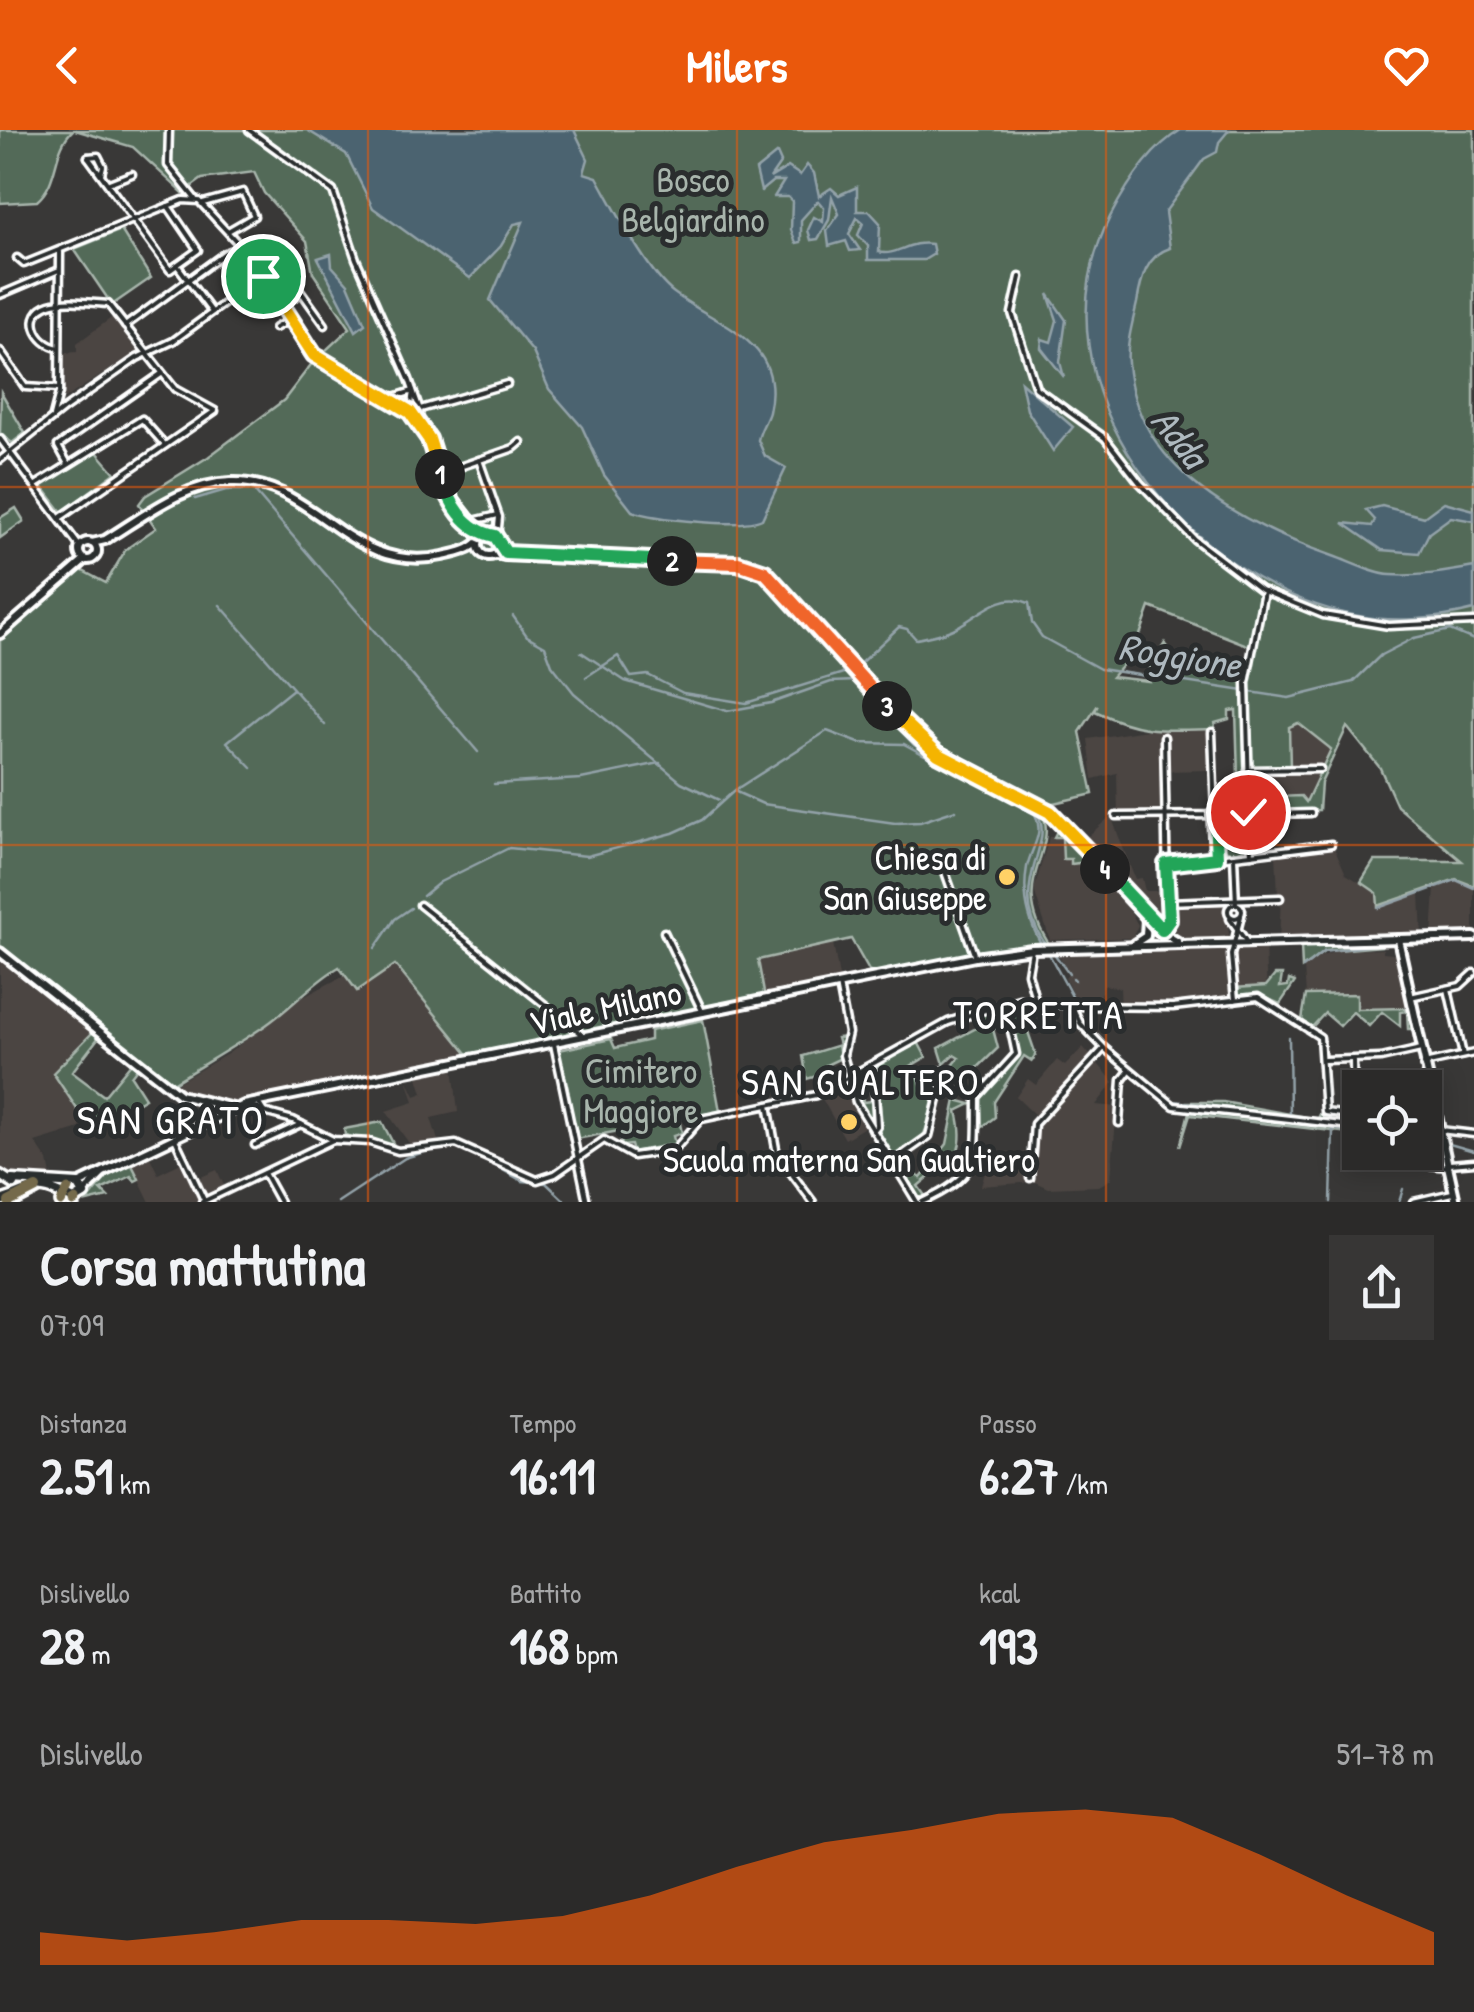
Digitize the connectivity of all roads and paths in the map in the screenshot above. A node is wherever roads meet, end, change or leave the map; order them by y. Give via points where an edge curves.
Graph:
1 (169, 130) edge
2 (249, 130) edge
3 (88, 157) dead end
4 (132, 174) dead end
5 (108, 183) junction
6 (196, 199) junction
7 (203, 203) junction
8 (168, 206) junction
9 (133, 221) junction
10 (228, 231) junction
11 (242, 246) junction
12 (60, 252) junction
13 (17, 258) dead end
14 (277, 258) dead end
15 (177, 265) junction
16 (59, 270) junction
17 (262, 276) junction
18 (1020, 276) dead end
19 (188, 280) junction
20 (303, 292) junction
21 (0, 295) edge
22 (59, 303) junction
23 (284, 304) junction
24 (212, 312) junction
25 (293, 318) junction
26 (325, 325) dead end
27 (125, 326) junction
28 (275, 328) dead end
29 (59, 348) junction
30 (0, 351) edge
31 (145, 354) junction
32 (161, 374) junction
33 (506, 384) dead end
34 (59, 391) junction
35 (414, 391) junction
36 (391, 398) junction
37 (62, 405) junction
38 (419, 408) junction
39 (409, 409) junction
40 (418, 422) junction
41 (0, 439) edge
42 (521, 442) dead end
43 (166, 446) junction
44 (10, 452) junction
45 (0, 460) edge
46 (479, 460) junction
47 (68, 464) junction
48 (36, 484) junction
49 (498, 515) junction
50 (61, 517) junction
51 (497, 528) junction
52 (474, 531) junction
53 (487, 534) junction
54 (105, 540) junction
55 (479, 541) junction
56 (499, 541) junction
57 (85, 549) junction
58 (98, 551) junction
59 (461, 552) junction
60 (482, 554) junction
61 (510, 554) junction
62 (494, 555) junction
63 (1264, 591) junction
64 (1474, 622) edge
65 (0, 634) edge
66 (1212, 732) dead end
67 (1164, 737) dead end
68 (1320, 769) dead end
69 (1248, 770) junction
70 (1249, 807) junction
71 (1311, 812) dead end
72 (1243, 814) junction
73 (1250, 814) junction
74 (1215, 815) junction
75 (1116, 816) dead end
76 (1166, 816) junction
77 (1233, 816) junction
78 (1250, 823) junction
79 (1331, 844) dead end
80 (1250, 854) junction
81 (1234, 856) junction
82 (1217, 858) junction
83 (1166, 864) junction
84 (944, 869) dead end
85 (1280, 898) dead end
86 (1167, 902) junction
87 (1236, 902) junction
88 (420, 905) dead end
89 (1144, 914) junction
90 (1229, 914) junction
91 (1241, 916) junction
92 (1238, 929) junction
93 (664, 932) dead end
94 (1162, 932) junction
95 (1146, 935) junction
96 (1410, 938) junction
97 (1474, 938) edge
98 (1398, 939) junction
99 (1233, 942) junction
100 (1247, 942) junction
101 (1190, 943) junction
102 (1156, 945) junction
103 (1123, 946) junction
104 (1032, 949) junction
105 (0, 952) edge
106 (1402, 956) junction
107 (975, 958) junction
108 (1474, 973) edge
109 (839, 985) junction
110 (1448, 989) junction
111 (1410, 998) junction
112 (1034, 999) junction
113 (1234, 1000) junction
114 (1072, 1006) junction
115 (703, 1013) junction
116 (1006, 1018) dead end
117 (584, 1038) junction
118 (554, 1044) junction
119 (1104, 1048) junction
120 (1422, 1049) junction
121 (1474, 1054) edge
122 (1463, 1055) junction
123 (1353, 1059) junction
124 (1324, 1060) junction
125 (1424, 1064) junction
126 (846, 1067) junction
127 (1354, 1070) edge
128 (1425, 1070) edge
129 (1129, 1071) junction
130 (858, 1073) junction
131 (874, 1073) dead end
132 (850, 1077) junction
133 (936, 1099) junction
134 (215, 1102) junction
135 (259, 1102) junction
136 (768, 1105) junction
137 (233, 1108) junction
138 (221, 1114) junction
139 (1342, 1114) edge
140 (1119, 1123) dead end
141 (301, 1124) junction
142 (1342, 1125) edge
143 (1442, 1130) edge
144 (873, 1131) junction
145 (1474, 1134) edge
146 (174, 1136) junction
147 (333, 1140) junction
148 (254, 1145) dead end
149 (1442, 1146) edge
150 (578, 1157) junction
151 (892, 1162) junction
152 (1474, 1162) edge
153 (1442, 1164) edge
154 (1450, 1165) junction
155 (264, 1173) junction
156 (0, 1175) edge
157 (1030, 1178) dead end
158 (12, 1180) junction
159 (36, 1188) joint
160 (70, 1195) edge
161 (1455, 1198) edge
162 (6, 1200) edge
163 (203, 1201) edge
164 (280, 1202) edge
165 (587, 1202) edge
166 (813, 1202) edge
167 (919, 1202) edge
168 (1413, 1202) edge

1 - 6 street via 168,165
2 - 35 street via 333,191
3 - 5 street
4 - 5 street
5 - 9 street
6 - 7 street
6 - 8 street
7 - 10 street
7 - 10 street via 242,192 254,216
8 - 9 street
8 - 15 street via 198,250
9 - 12 street
9 - 15 street via 170,270
10 - 11 street
11 - 17 street
11 - 19 street
12 - 13 street via 22,264
12 - 16 street
14 - 20 street
15 - 19 street
16 - 21 street
16 - 22 street
17 - 23 street
17 - 24 street
18 - 63 street via 1012,313 1036,388 1105,438 1172,518
19 - 24 street
19 - 27 street
20 - 23 street
20 - 26 street
22 - 27 street via 108,304
22 - 29 street
22 - 29 street via 41,310 34,326 42,342
23 - 25 street
24 - 31 street
25 - 28 street
25 - 36 street via 317,358
27 - 31 street
29 - 34 street
30 - 34 street via 25,387
31 - 32 street
31 - 37 street
32 - 43 street via 214,409
32 - 47 street via 62,442 58,449
33 - 38 street
34 - 37 street
35 - 36 street
35 - 38 street
35 - 39 street
36 - 39 street
37 - 44 street
38 - 39 street
38 - 40 street
39 - 40 street
40 - 52 street via 448,497
41 - 44 street
42 - 46 street
43 - 47 street via 142,420
43 - 50 street
44 - 45 street
44 - 48 street
46 - 49 street
46 - 49 street via 445,472 450,487 474,522
47 - 48 street
48 - 50 street
49 - 51 street
50 - 57 street
51 - 53 street
51 - 56 street
52 - 53 street
52 - 55 street
53 - 55 street
53 - 56 street
54 - 57 street
54 - 58 street
54 - 59 street via 176,497 231,482 282,492 379,554 419,560
55 - 59 street
55 - 60 street
56 - 61 street
56 - 62 street
57 - 58 street
57 - 58 street via 93,560
57 - 65 street
59 - 60 street
60 - 62 street
61 - 62 street
61 - 89 street via 750,566 785,590 932,750 1067,826
63 - 64 street via 1357,623
63 - 69 street via 1246,690
66 - 74 street
67 - 76 street
68 - 69 street
69 - 70 street
70 - 72 street
70 - 73 street
71 - 73 street
72 - 73 street
72 - 77 street
73 - 78 street
74 - 76 street
74 - 77 street
74 - 82 street
75 - 76 street
76 - 83 street
77 - 78 street
78 - 80 street
79 - 80 street
80 - 81 street
81 - 82 street
81 - 87 street
82 - 83 street
83 - 86 street
84 - 107 street
85 - 87 street
86 - 87 street
86 - 94 street
87 - 90 street
87 - 91 street
88 - 117 street
89 - 94 street
89 - 95 street
90 - 91 street
90 - 92 street
91 - 92 street
92 - 99 street
92 - 100 street
93 - 115 street
94 - 95 street, Viale Milano
94 - 101 street, Viale Milano
94 - 102 street
95 - 102 street
95 - 103 street, Viale Milano
96 - 97 street, Viale Milano
96 - 98 street, Viale Milano
96 - 106 street
98 - 100 street, Viale Milano
98 - 106 street
99 - 100 street, Viale Milano
99 - 101 street, Viale Milano
99 - 113 street
101 - 102 street, Viale Milano
102 - 103 street, Viale Milano
103 - 104 street, Viale Milano
104 - 107 street, Viale Milano
104 - 112 street
105 - 134 street via 180,1095
106 - 111 street
107 - 109 street, Viale Milano
108 - 110 street
109 - 115 street, Viale Milano
109 - 126 street
110 - 111 street
110 - 122 street
111 - 120 street
112 - 114 street
112 - 130 street via 963,1015
113 - 114 street
113 - 124 street via 1258,996 1277,1005 1319,1036
114 - 119 street
115 - 117 street, Viale Milano
116 - 167 street via 1016,1054 978,1097 980,1146 962,1178
117 - 118 street, Viale Milano
118 - 135 street, Viale Milano
118 - 150 street
119 - 129 street
119 - 157 street via 1034,1124
120 - 123 street
120 - 125 street
121 - 122 street
122 - 125 street
123 - 124 street
123 - 127 street
124 - 139 street via 1325,1112
125 - 128 street
126 - 130 street
126 - 132 street
129 - 140 street via 1122,1080
129 - 142 street via 1179,1108
130 - 132 street
131 - 144 street
132 - 136 street via 816,1095
132 - 144 street
133 - 133 street via 944,1075 941,1071 925,1082
133 - 151 street via 929,1136
134 - 137 street
134 - 138 street
135 - 137 street, Viale Milano
135 - 141 street via 264,1112
136 - 150 street via 700,1119 664,1154 634,1156 604,1140
136 - 166 street via 777,1154
137 - 138 street, Viale Milano
138 - 146 street, Viale Milano
141 - 147 street
141 - 148 street
143 - 145 street
144 - 151 street
146 - 160 street, Viale Milano
146 - 163 street
147 - 150 street via 402,1152 451,1143 538,1180
147 - 155 street
149 - 154 street
150 - 165 street
151 - 167 street
152 - 154 street
153 - 154 street
154 - 161 street
155 - 163 street
155 - 164 street
156 - 158 main road
158 - 160 main road
158 - 162 main road
159 - 160 main road
159 - 162 highway
161 - 168 street

